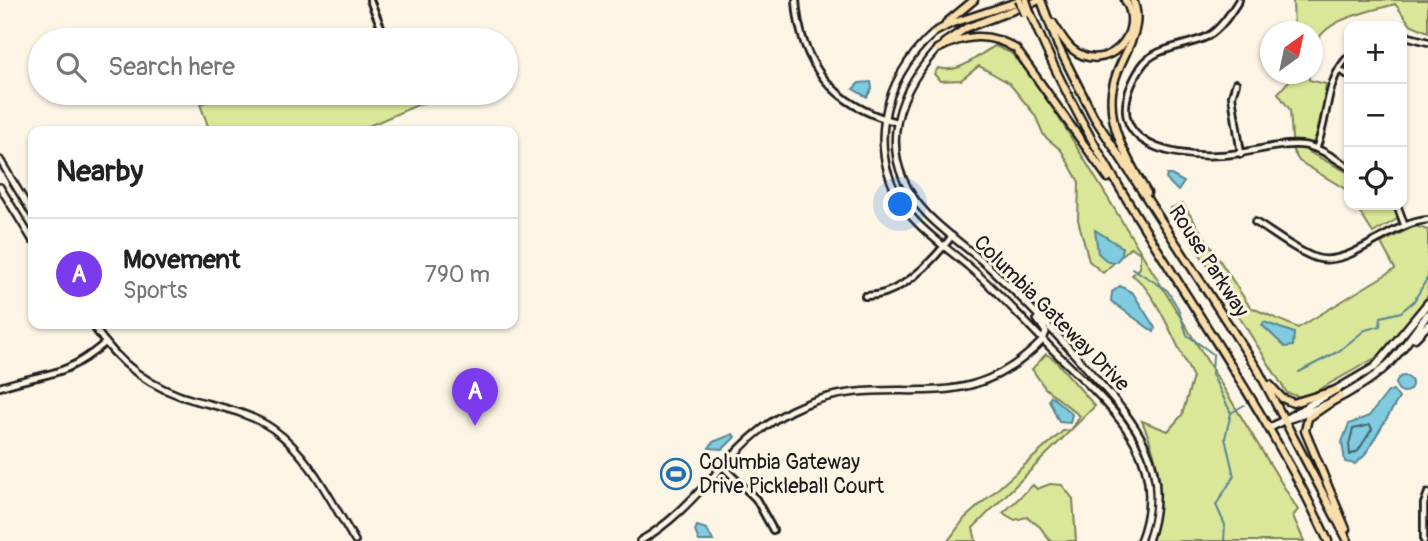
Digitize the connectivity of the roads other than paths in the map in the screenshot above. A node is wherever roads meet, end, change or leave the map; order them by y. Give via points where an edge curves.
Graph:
1 (370, 0) edge
2 (796, 0) edge
3 (974, 0) edge
4 (1022, 0) edge
5 (1125, 0) edge
6 (1133, 0) edge
7 (1239, 0) edge
8 (1042, 2) edge
9 (381, 28) edge
10 (935, 33) junction
11 (1407, 36) edge
12 (1428, 42) edge
13 (937, 49) junction
14 (1344, 62) edge
15 (1339, 69) junction
16 (1344, 72) edge
17 (1236, 83) dead end
18 (884, 119) junction
19 (896, 122) junction
20 (1316, 149) junction
21 (1241, 153) junction
22 (0, 160) edge
23 (1344, 164) edge
24 (0, 187) edge
25 (28, 207) edge
26 (1399, 210) edge
27 (1428, 220) edge
28 (1255, 222) dead end
29 (1404, 224) junction
30 (1143, 227) junction
31 (1169, 231) junction
32 (28, 233) edge
33 (952, 236) junction
34 (944, 246) junction
35 (865, 296) dead end
36 (1428, 303) edge
37 (1026, 305) junction
38 (1426, 313) edge
39 (1428, 325) edge
40 (95, 329) edge
41 (1043, 340) junction
42 (105, 343) junction
43 (1258, 370) junction
44 (0, 387) edge
45 (1341, 392) junction
46 (1286, 419) junction
47 (1270, 428) junction
48 (722, 466) junction
49 (1428, 494) edge
50 (773, 530) dead end
51 (355, 541) edge
52 (640, 541) edge
53 (1140, 541) edge
54 (1148, 541) edge
55 (1328, 541) edge
56 (1349, 541) edge
57 (1424, 541) edge

1 - 9 street
2 - 18 street via 802,39 821,77 847,102
3 - 10 main road
4 - 10 main road
4 - 30 main road, Rouse Parkway, bridge via 1082,126
5 - 8 main road via 1132,18 1130,32 1117,51 1100,57 1086,57 1071,49
6 - 31 main road via 1138,28 1114,81 1114,126
7 - 21 street via 1213,33 1155,55 1142,66 1127,96 1126,115 1136,138 1152,147 1216,156
8 - 13 main road via 966,27
8 - 31 main road, Rouse Parkway via 1058,46 1094,117
10 - 18 street, Columbia Gateway Drive via 901,71
11 - 12 street
13 - 19 street, Columbia Gateway Drive via 907,88
13 - 30 main road via 975,36 993,37 1016,49
14 - 15 street
15 - 16 street
15 - 20 street via 1330,87 1325,128
17 - 21 street via 1232,96
18 - 19 street
18 - 34 street, Columbia Gateway Drive via 883,150 893,186 912,217
19 - 33 street, Columbia Gateway Drive via 898,158 909,190 928,216
20 - 21 street via 1292,145
20 - 23 street
22 - 25 street
24 - 32 street
26 - 29 street
27 - 29 street
28 - 29 street via 1310,256 1326,260 1340,258
30 - 47 main road, Rouse Parkway
31 - 43 main road, Rouse Parkway
33 - 34 street
33 - 37 street, Columbia Gateway Drive
34 - 35 street via 907,280 878,295
34 - 41 street, Columbia Gateway Drive
36 - 38 main road
37 - 41 street via 1045,330
37 - 54 street, Columbia Gateway Drive via 1124,408 1144,439 1156,486
38 - 45 main road via 1383,360
38 - 45 main road via 1387,365
39 - 45 main road via 1390,369 1374,381
40 - 42 street
41 - 48 street, Columbia Gateway Drive via 1006,372 979,384 947,390 847,393 802,405 750,437
41 - 53 street, Columbia Gateway Drive via 1110,405 1143,457 1148,513
42 - 44 street via 61,373
42 - 51 street via 124,364 156,386 253,417 279,434 309,467
43 - 45 main road via 1282,398 1293,403
43 - 46 main road, Rouse Parkway
45 - 46 main road
45 - 56 main road via 1308,418 1305,431
46 - 47 main road
46 - 56 main road, Rouse Parkway
47 - 55 main road, Rouse Parkway
48 - 50 street via 756,499
48 - 52 street, Columbia Gateway Drive via 673,520
49 - 57 street

